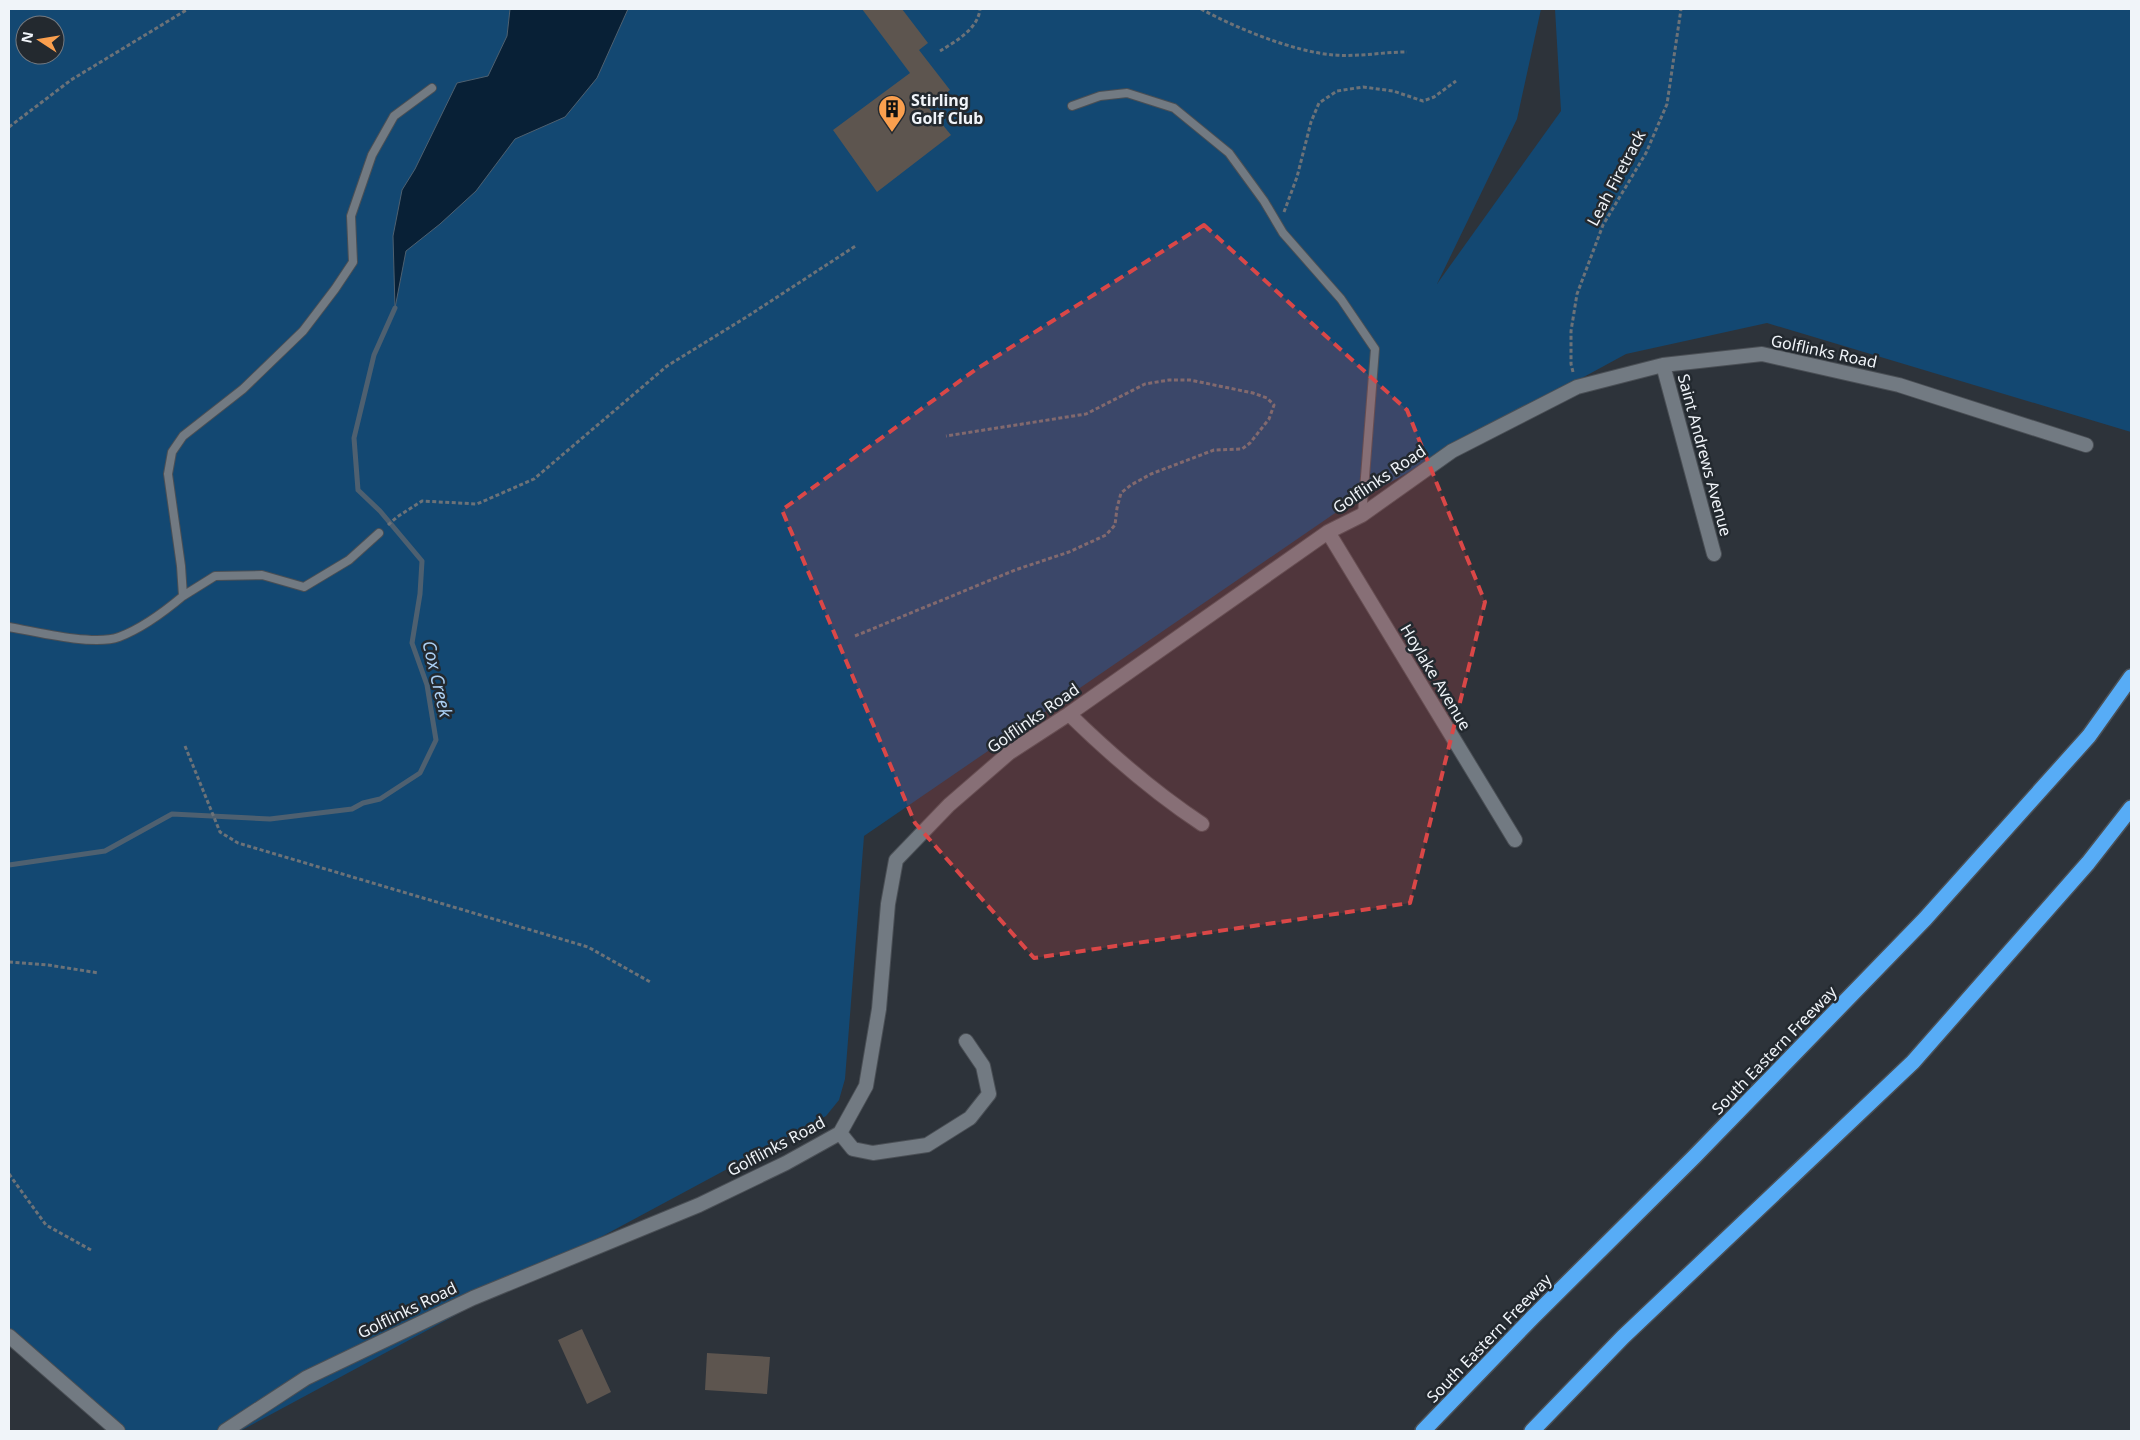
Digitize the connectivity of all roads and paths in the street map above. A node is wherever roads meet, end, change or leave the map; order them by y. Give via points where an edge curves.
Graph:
1 (188, 9) edge
2 (980, 9) edge
3 (1201, 9) edge
4 (1681, 9) edge
5 (940, 52) dead end
6 (1407, 52) dead end
7 (1456, 81) dead end
8 (432, 88) dead end
9 (1072, 106) dead end
10 (9, 127) edge
11 (1282, 215) dead end
12 (857, 244) dead end
13 (1663, 365) junction
14 (1578, 387) junction
15 (946, 436) dead end
16 (2086, 445) dead end
17 (1362, 515) junction
18 (397, 517) dead end
19 (1328, 532) junction
20 (379, 534) dead end
21 (1714, 554) dead end
22 (183, 596) junction
23 (9, 627) edge
24 (855, 636) dead end
25 (2131, 677) edge
26 (1069, 714) junction
27 (186, 746) dead end
28 (2131, 808) edge
29 (1202, 824) dead end
30 (1515, 840) dead end
31 (9, 962) edge
32 (99, 974) dead end
33 (652, 983) dead end
34 (966, 1041) dead end
35 (840, 1133) junction
36 (9, 1174) edge
37 (91, 1250) dead end
38 (9, 1336) edge
39 (118, 1431) edge
40 (225, 1431) edge
41 (1424, 1431) edge
42 (1532, 1431) edge

1 - 10 path via 71,80
2 - 5 path via 977,21 967,32
3 - 6 path via 1302,49 1334,55
4 - 14 path, Leah Firetrack via 1667,104 1646,153 1603,225 1577,294 1570,364
7 - 11 path via 1434,97 1422,101 1393,91 1363,87 1337,91 1319,103 1310,122 1297,177
8 - 22 lane via 394,116 372,155 351,216 353,262 335,289 303,331 243,389 184,436 172,452 168,482
9 - 17 lane via 1100,96 1127,92 1174,108 1229,153 1283,233 1341,300 1374,349
12 - 18 path via 667,366 534,479 477,504 422,501
13 - 14 street, Golflinks Road
13 - 16 street, Golflinks Road via 1762,354 1900,385
13 - 21 street, Saint Andrews Avenue
14 - 17 street, Golflinks Road via 1452,450
15 - 24 path via 1086,414 1145,384 1170,380 1190,380 1253,394 1267,398 1274,405 1269,419 1242,448 1214,450 1130,485 1121,493 1115,525 1106,535
17 - 19 street, Golflinks Road
19 - 26 street, Golflinks Road
19 - 30 street, Hoylake Avenue
20 - 22 lane via 349,560 304,587 262,575 215,576
22 - 23 lane via 157,618 118,638 88,640
25 - 41 highway, South Eastern Freeway via 2089,736 1925,918
26 - 29 street via 1123,766
26 - 35 street, Golflinks Road via 1009,752 949,805 896,860 888,904 879,1009 866,1086
27 - 33 path via 220,832 238,843 588,948
28 - 42 highway via 2088,863 1913,1062 1623,1338
31 - 32 path
34 - 35 street via 983,1066 989,1094 970,1118 927,1145 873,1153 853,1149
35 - 40 street, Golflinks Road via 786,1164 698,1205 473,1298 306,1378
36 - 37 path via 46,1225
38 - 39 street

